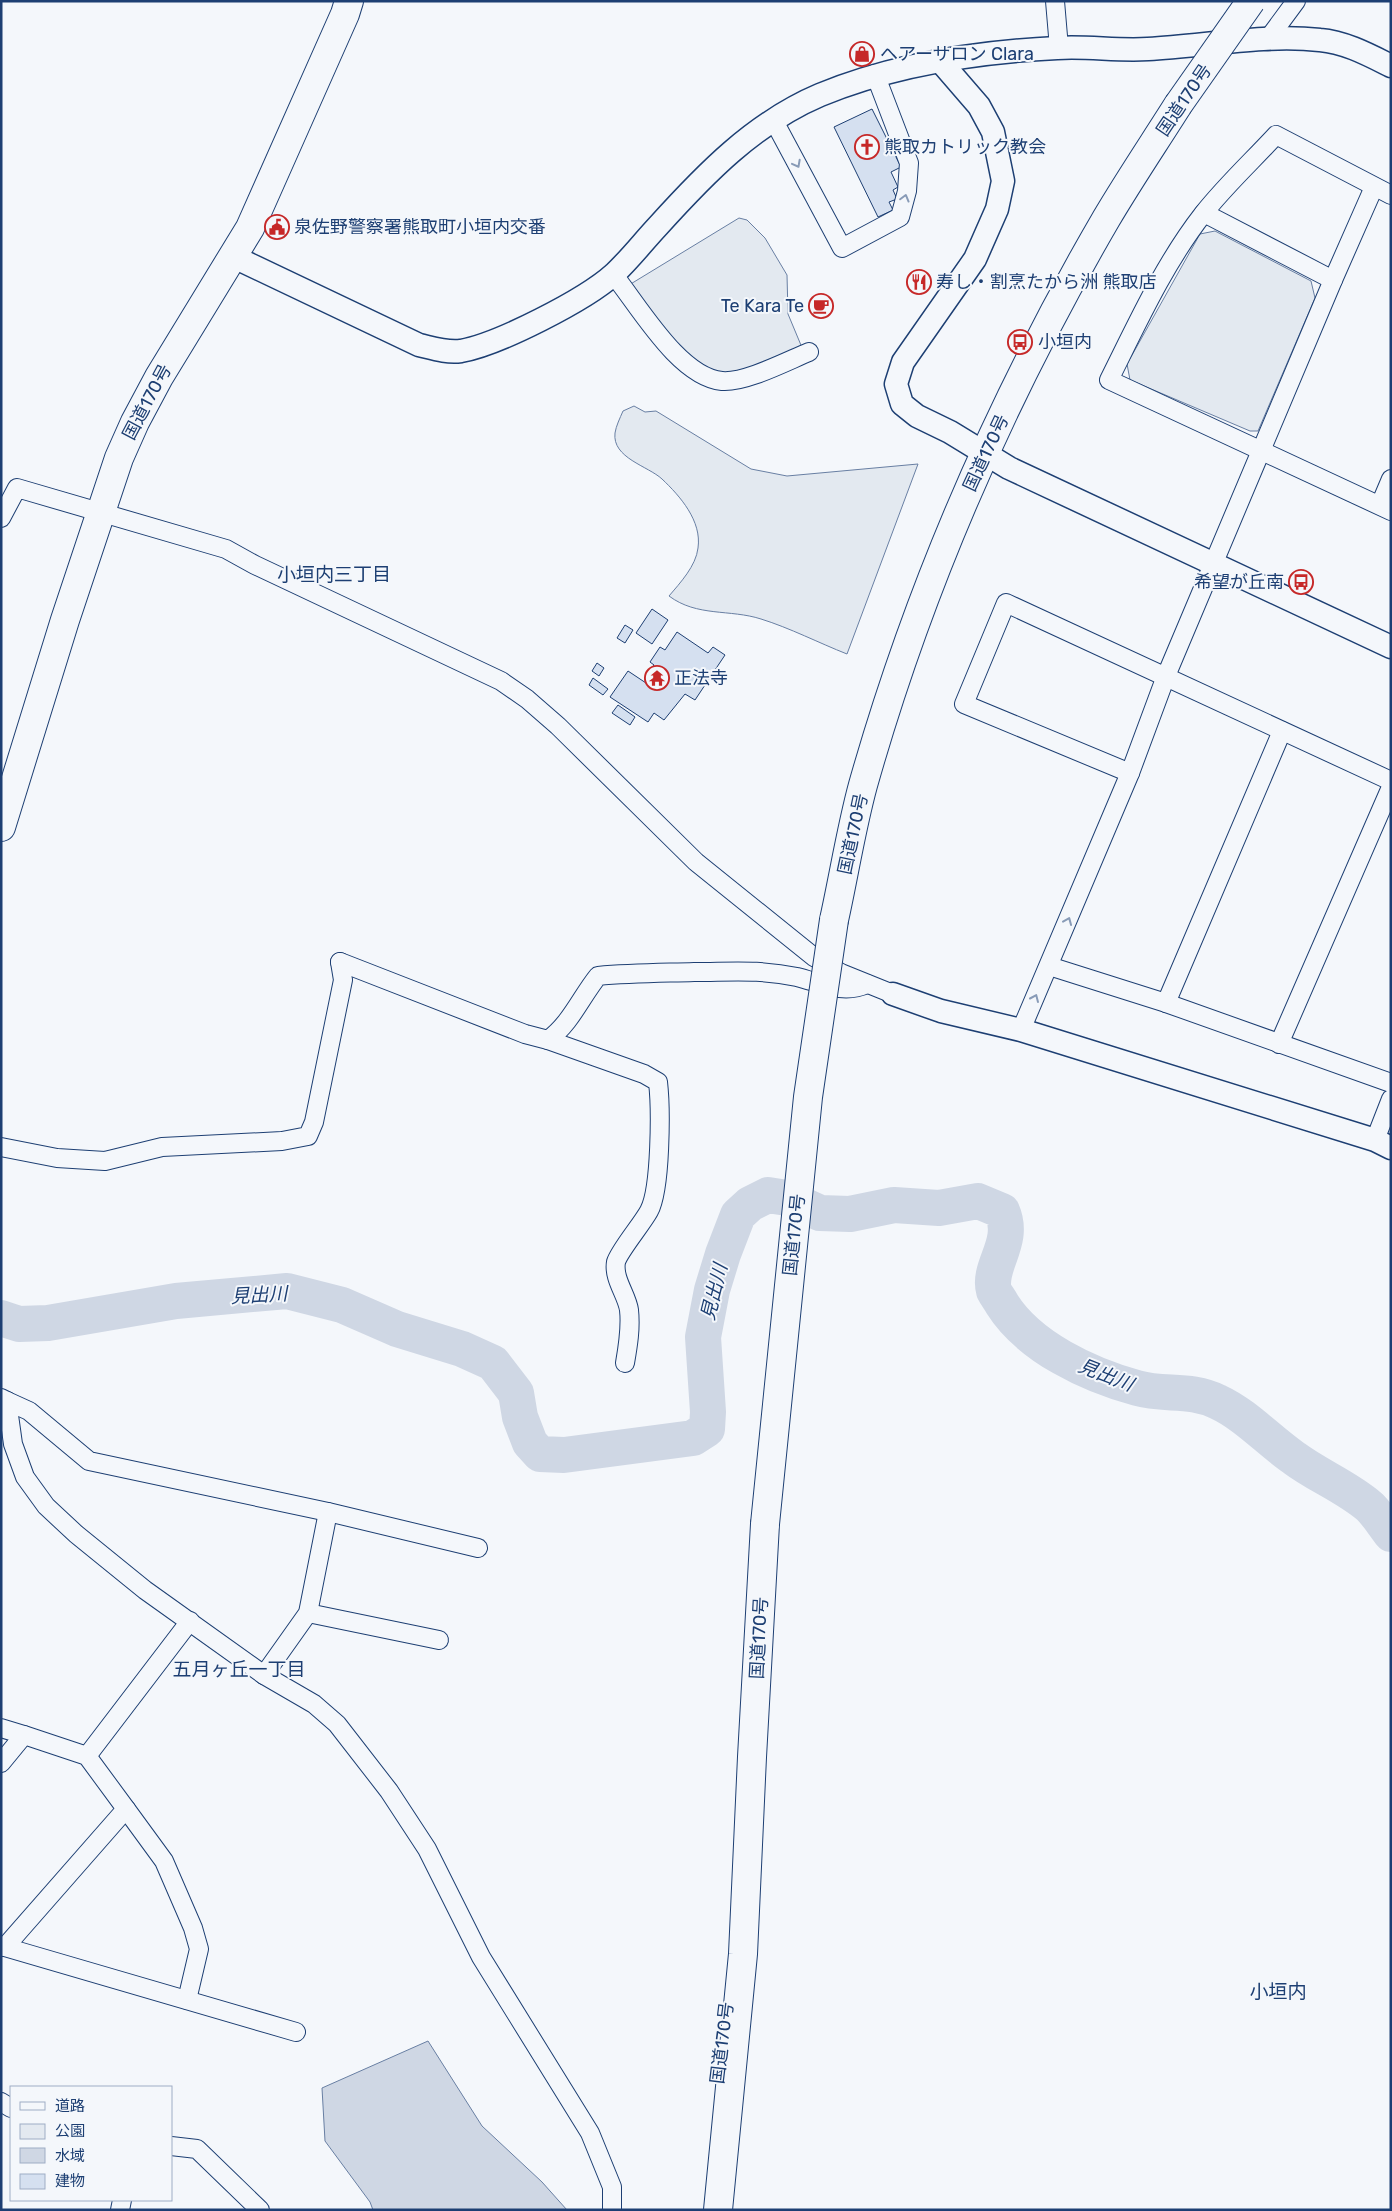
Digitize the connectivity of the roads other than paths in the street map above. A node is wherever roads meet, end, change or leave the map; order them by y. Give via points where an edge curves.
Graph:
1 (349, 1) edge
2 (1055, 1) edge
3 (1252, 1) edge
4 (1296, 1) edge
5 (1268, 39) junction
6 (1059, 48) junction
7 (941, 62) junction
8 (1391, 66) edge
9 (874, 74) junction
10 (774, 121) junction
11 (1374, 187) junction
12 (1391, 195) edge
13 (1204, 213) junction
14 (234, 257) junction
15 (613, 274) junction
16 (1333, 280) junction
17 (809, 352) dead end
18 (984, 452) junction
19 (1262, 453) junction
20 (1391, 479) edge
21 (1385, 508) edge
22 (99, 513) junction
23 (1, 518) edge
24 (1214, 565) junction
25 (1391, 647) edge
26 (1166, 676) junction
27 (1282, 731) junction
28 (1130, 773) junction
29 (1391, 781) edge
30 (1391, 787) edge
31 (1, 827) edge
32 (1049, 966) junction
33 (867, 984) junction
34 (893, 994) joint
35 (1166, 1003) junction
36 (1021, 1030) junction
37 (548, 1040) junction
38 (1279, 1044) junction
39 (1391, 1083) edge
40 (1391, 1099) edge
41 (1383, 1144) edge
42 (1, 1146) edge
43 (624, 1363) dead end
44 (4, 1400) edge
45 (328, 1512) junction
46 (478, 1548) dead end
47 (308, 1613) junction
48 (190, 1621) junction
49 (439, 1640) dead end
50 (264, 1675) junction
51 (1, 1728) edge
52 (24, 1735) junction
53 (87, 1756) junction
54 (752, 1757) junction
55 (1, 1763) edge
56 (126, 1809) junction
57 (3, 1946) edge
58 (187, 2000) junction
59 (296, 2032) dead end
60 (172, 2146) edge
61 (260, 2210) edge
62 (612, 2210) edge
63 (702, 2210) edge
64 (718, 2210) edge

1 - 14 highway, 国道170号 via 250,228
2 - 6 street
3 - 18 highway, 国道170号, bridge via 1178,105 1093,242
4 - 5 street
5 - 6 street via 1145,50
5 - 8 street via 1322,40 1362,51
6 - 7 street
7 - 9 street
7 - 18 street via 979,106 992,132 1003,181 997,209 976,259 903,362 896,384 902,404 917,416
9 - 10 street via 817,96
10 -> 9 street via 842,248 900,217 907,191 909,164
10 - 15 street via 752,134 714,166
11 - 12 street
11 - 13 street via 1276,135
11 - 16 street
13 - 16 street
13 - 19 street via 1150,299 1109,380
14 - 15 street via 419,344 459,351 488,343 570,304
14 - 22 highway, 国道170号 via 187,330 135,422 118,458
15 - 17 street via 680,360 706,376 723,381 754,375
16 - 19 street
18 - 24 street via 1009,468
18 - 54 highway, 国道170号, bridge via 898,675 863,786 834,920 808,1097 766,1524
19 - 21 street
19 - 24 street
20 - 21 street
22 - 23 street via 17,488
22 - 31 highway, 国道170号
22 - 33 street via 226,549 501,681 558,726 696,862 814,957
24 - 25 street
24 - 26 street
26 - 27 street
26 - 28 street
26 - 28 street via 1006,603 964,704
27 - 29 street
27 - 35 street
32 -> 28 street
30 - 38 street
32 - 35 street
36 -> 32 street
33 - 34 street
33 - 37 street via 857,989 841,990 763,970 598,976 566,1023
34 - 36 street via 940,1011
35 - 38 street
36 - 41 street
37 - 42 street via 507,1028 340,962 343,980 314,1122 308,1136 282,1141 162,1147 105,1161 57,1158
37 - 43 street via 658,1082 654,1196 650,1209 616,1262 629,1309 629,1339
38 - 39 street
40 - 41 street
44 - 45 street via 29,1411 89,1461
44 - 48 street via 13,1444 25,1476 46,1506 145,1590
45 - 46 street
45 - 47 street
47 - 49 street
47 - 50 street
48 - 50 street
48 - 53 street
50 - 62 street via 314,1704 337,1724 389,1791 421,1841 480,1957 590,2132 612,2187
51 - 52 street
52 - 53 street
52 - 55 street
53 - 56 street
54 - 63 highway, 国道170号
54 - 64 highway, 国道170号 via 744,1954
56 - 57 street
56 - 58 street via 164,1861 193,1928 199,1949
57 - 58 street
58 - 59 street
60 - 61 street via 197,2149

